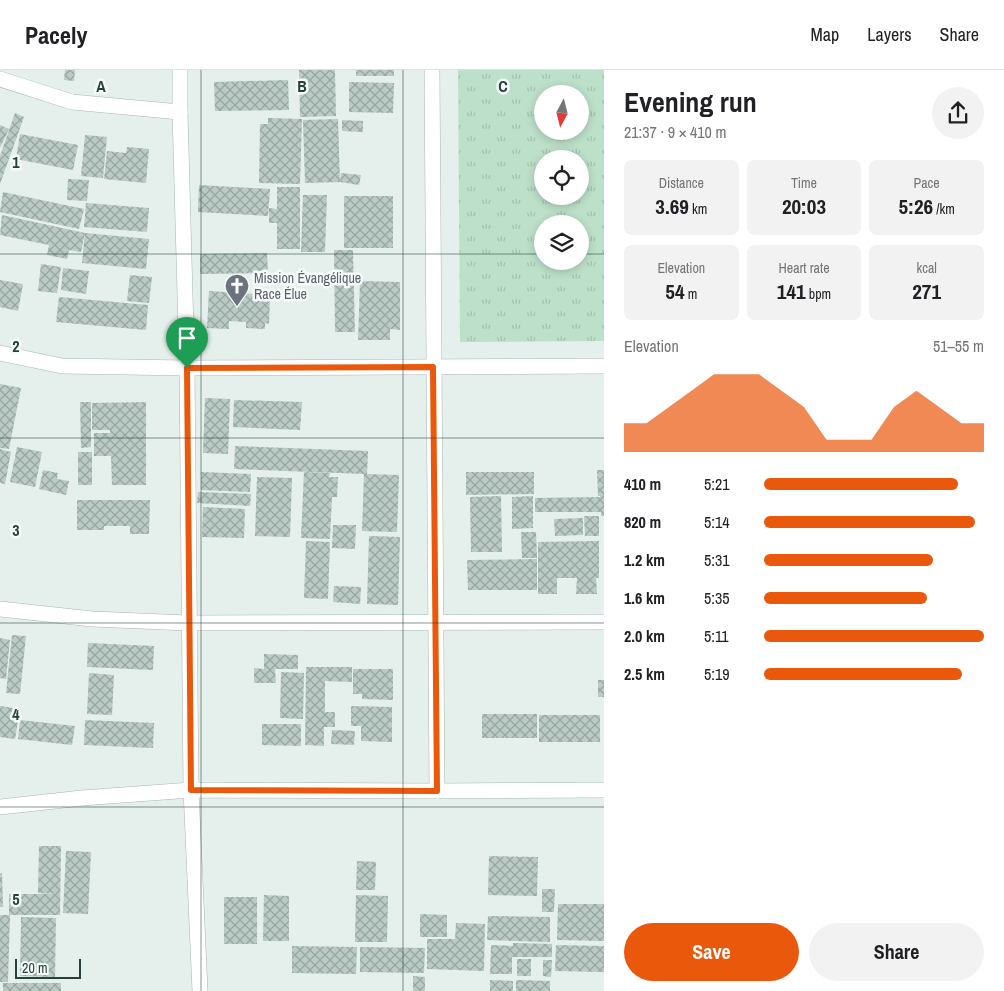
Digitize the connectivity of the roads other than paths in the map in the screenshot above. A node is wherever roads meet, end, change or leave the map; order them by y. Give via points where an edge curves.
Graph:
1 (180, 70) edge
2 (432, 70) edge
3 (0, 79) edge
4 (180, 112) junction
5 (0, 353) edge
6 (604, 366) edge
7 (433, 367) junction
8 (187, 368) junction
9 (0, 609) edge
10 (436, 622) junction
11 (604, 622) edge
12 (190, 623) junction
13 (191, 790) junction
14 (604, 790) edge
15 (437, 791) junction
16 (0, 807) edge
17 (200, 991) edge

1 - 4 street
2 - 7 street
3 - 4 street via 72,102
4 - 8 street
5 - 8 street via 62,366
6 - 7 street
7 - 8 street
7 - 10 street
8 - 12 street
9 - 12 street via 92,619
10 - 11 street
10 - 12 street
10 - 15 street
12 - 13 street
13 - 15 street
13 - 16 street
13 - 17 street
14 - 15 street

